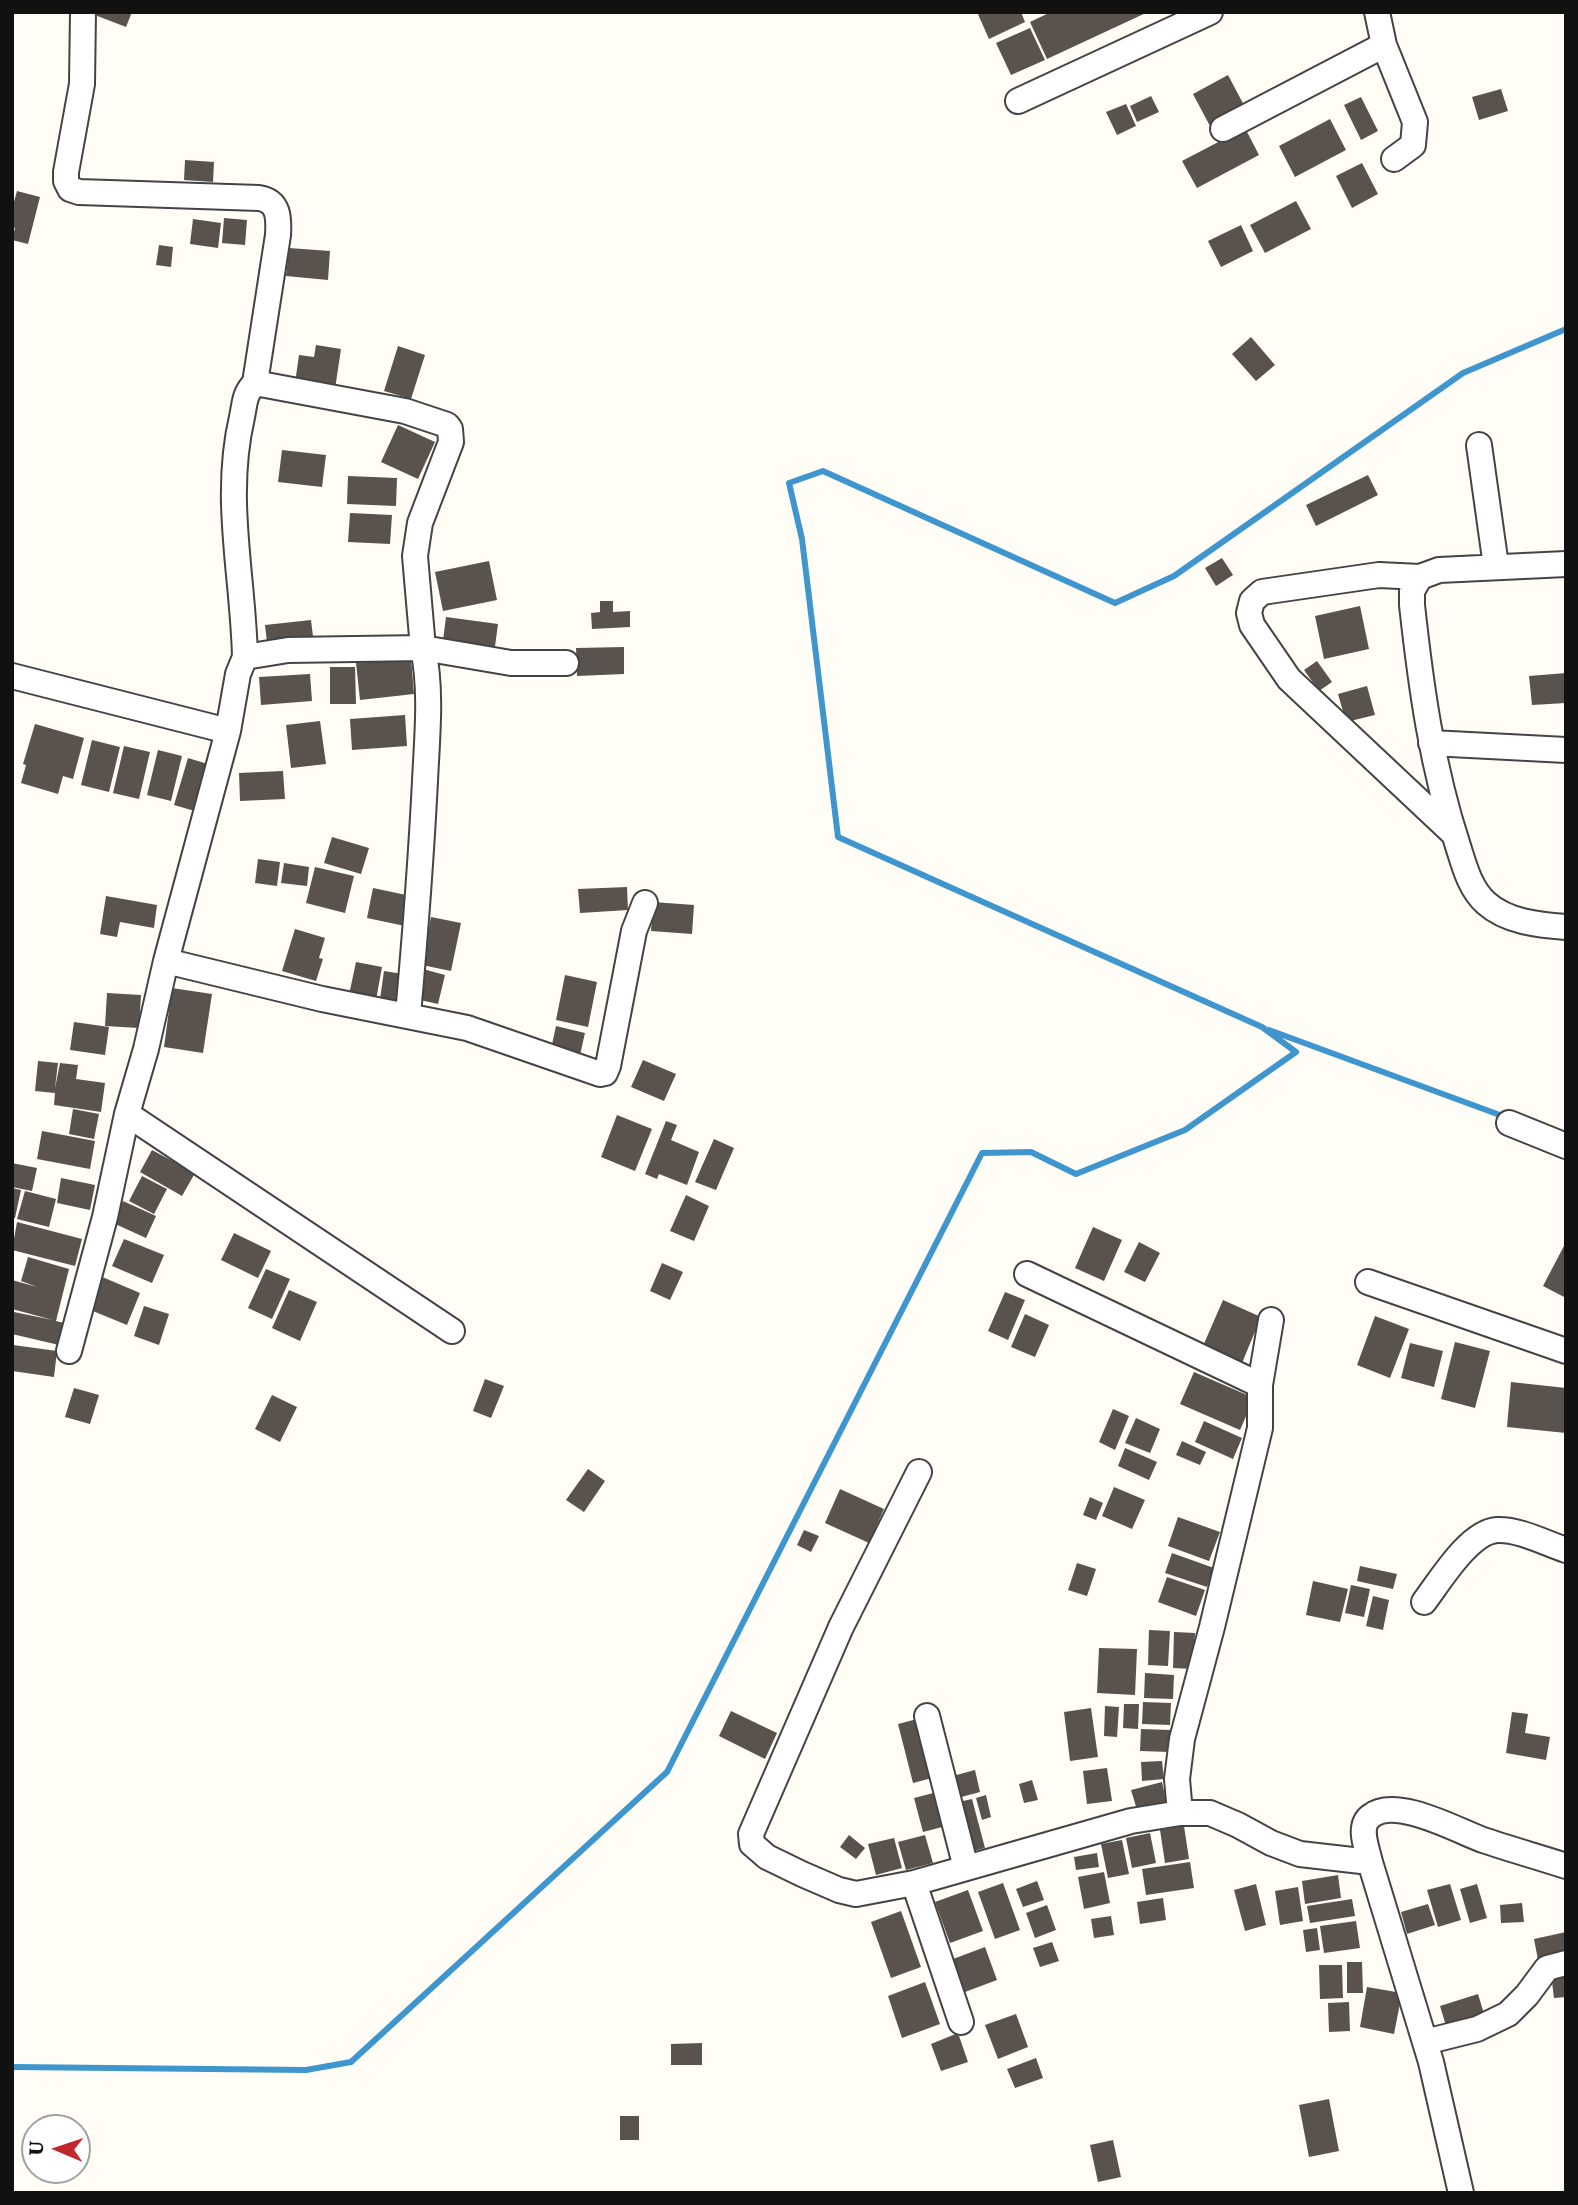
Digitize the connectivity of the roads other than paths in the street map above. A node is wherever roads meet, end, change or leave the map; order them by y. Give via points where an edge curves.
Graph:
1 (83, 12) edge
2 (1210, 12) edge
3 (1377, 12) edge
4 (1384, 46) junction
5 (1017, 101) dead end
6 (1223, 129) dead end
7 (1394, 159) dead end
8 (255, 383) junction
9 (1479, 445) dead end
10 (1566, 564) edge
11 (1496, 566) junction
12 (1420, 577) junction
13 (423, 648) junction
14 (246, 657) junction
15 (566, 663) dead end
16 (12, 676) edge
17 (228, 731) junction
18 (1431, 743) junction
19 (1566, 750) edge
20 (1454, 834) junction
21 (645, 902) dead end
22 (1566, 927) edge
23 (166, 961) junction
24 (408, 1015) junction
25 (127, 1114) junction
26 (1509, 1123) dead end
27 (1566, 1146) edge
28 (1027, 1274) dead end
29 (1368, 1282) dead end
30 (1271, 1320) dead end
31 (452, 1331) dead end
32 (69, 1351) dead end
33 (1566, 1351) edge
34 (1260, 1385) junction
35 (919, 1472) dead end
36 (1566, 1550) edge
37 (1424, 1602) dead end
38 (927, 1716) dead end
39 (1181, 1813) junction
40 (1370, 1862) junction
41 (1566, 1866) edge
42 (966, 1868) junction
43 (914, 1883) junction
44 (1566, 1963) edge
45 (961, 2022) dead end
46 (1425, 2042) junction
47 (1461, 2193) edge

1 - 8 street via 82,83 66,172 70,189 258,198 277,211 278,235
2 - 5 street
3 - 4 street
4 - 6 street
4 - 7 street via 1415,122 1413,145
8 - 13 street via 405,411 450,429 447,457 420,523 415,556
8 - 14 street via 246,392 235,447 232,500
9 - 11 street
10 - 11 street
11 - 12 street via 1440,570
12 - 18 street via 1412,591 1412,605
12 - 20 street via 1379,575 1262,592 1252,601 1250,613 1252,625 1289,679
13 - 14 street via 288,650
13 - 15 street via 511,663
13 - 24 street via 428,673 426,741
14 - 17 street via 238,674
16 - 17 street
17 - 23 street
18 - 19 street
18 - 20 street
20 - 22 street via 1467,874 1484,902 1504,915
21 - 24 street via 634,931 605,1073 467,1028
23 - 24 street
23 - 25 street
25 - 31 street
25 - 32 street
26 - 27 street
28 - 34 street
29 - 33 street
30 - 34 street
34 - 39 street via 1260,1428 1182,1739 1177,1779
35 - 43 street via 841,1626 751,1834 752,1844 767,1857 839,1890 856,1894
36 - 37 street via 1517,1533 1483,1533 1467,1546
38 - 42 street
39 - 40 street via 1210,1813 1300,1854
39 - 42 street via 1131,1821
40 - 41 street via 1365,1823 1372,1814 1391,1810 1412,1812
40 - 46 street
42 - 43 street
43 - 45 street
44 - 46 street via 1547,1968 1508,2014 1451,2038
46 - 47 street

